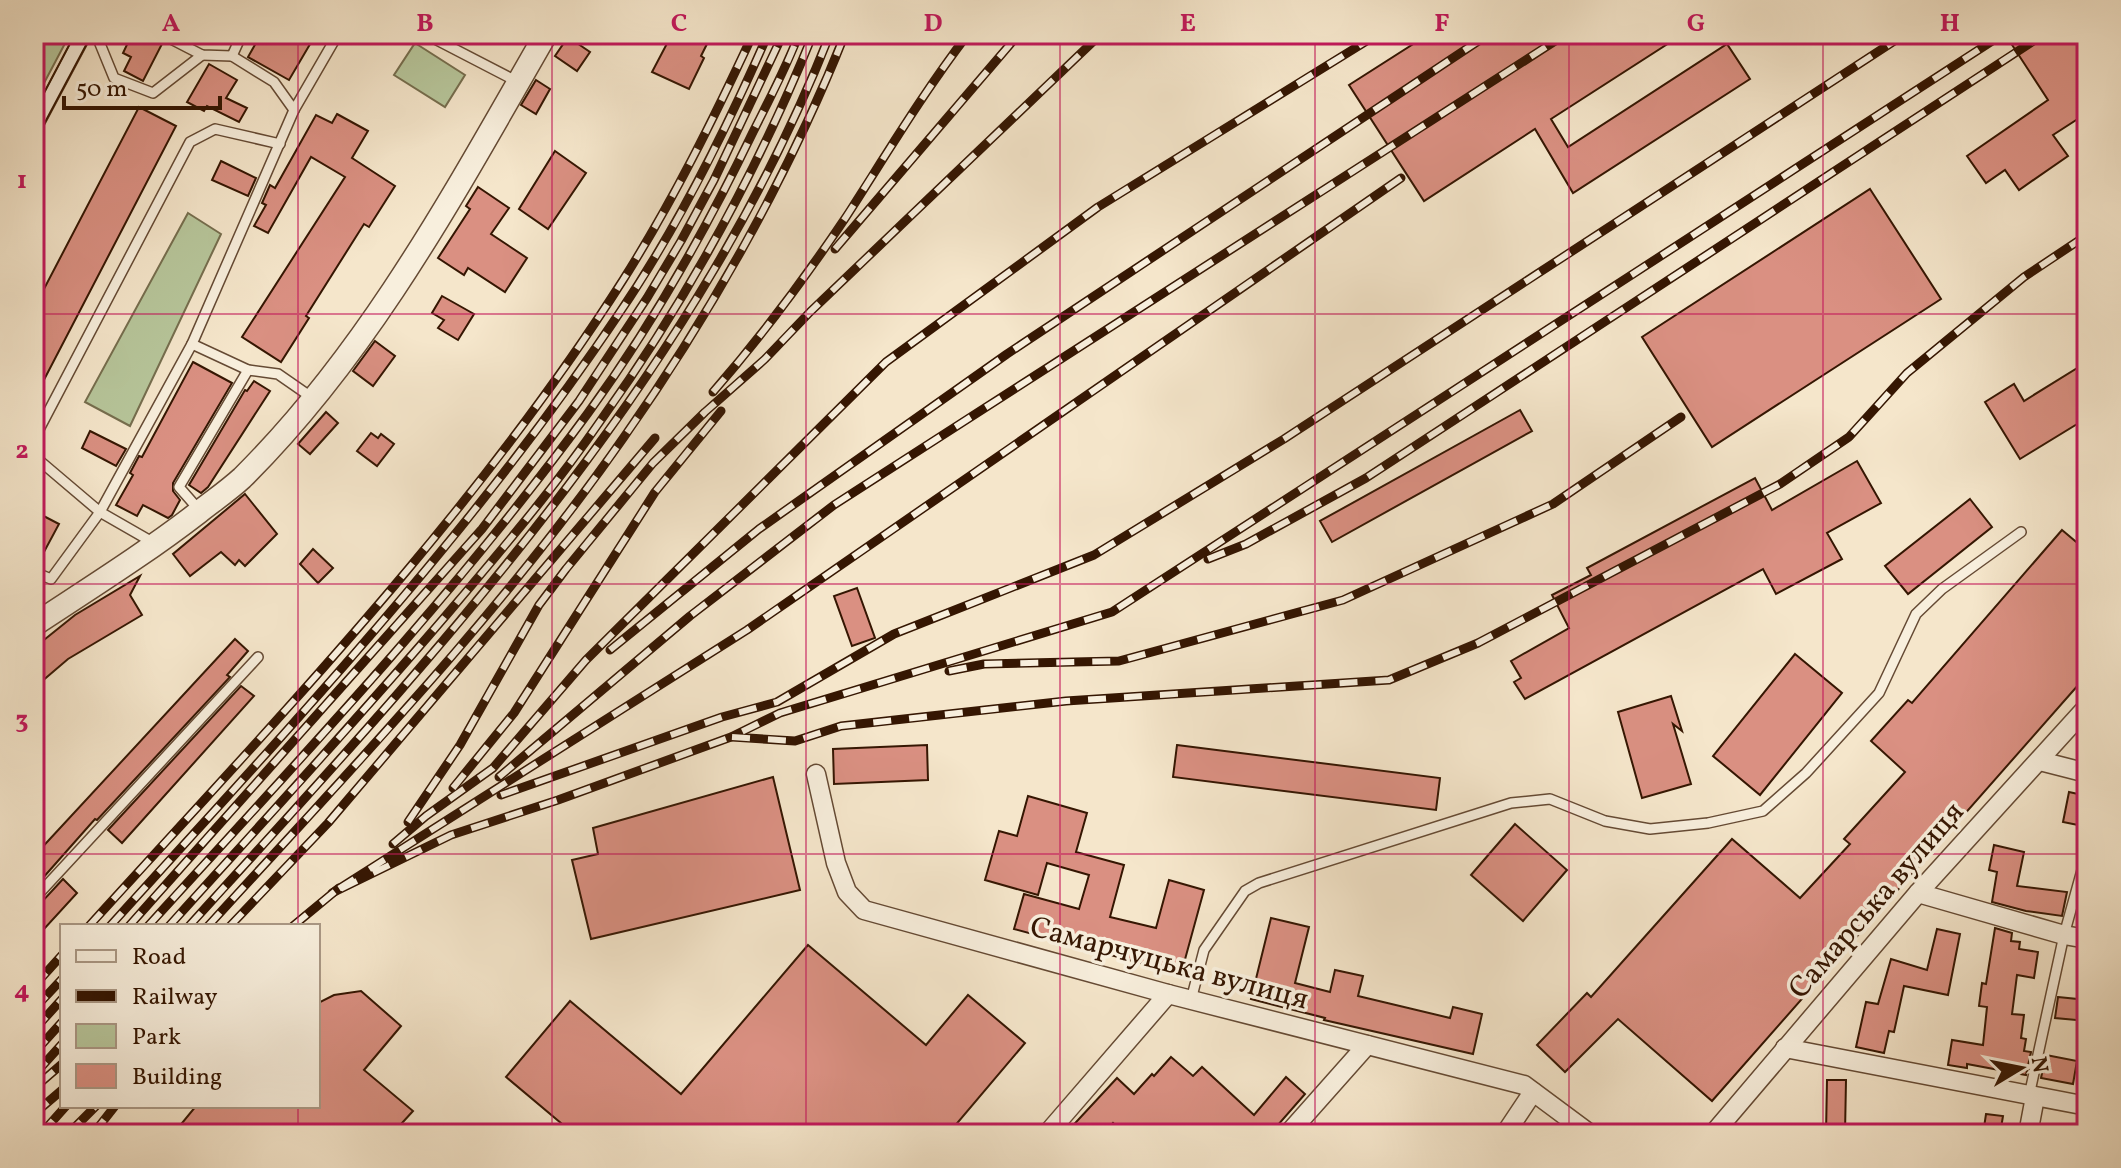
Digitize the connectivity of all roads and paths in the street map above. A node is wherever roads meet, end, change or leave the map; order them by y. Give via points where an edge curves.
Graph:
1 (84, 34) edge
2 (96, 34) edge
3 (171, 34) edge
4 (242, 34) edge
5 (338, 34) edge
6 (546, 34) edge
7 (432, 35) edge
8 (202, 55) junction
9 (232, 56) junction
10 (518, 82) junction
11 (294, 110) junction
12 (34, 128) edge
13 (280, 144) junction
14 (192, 344) junction
15 (248, 370) junction
16 (314, 399) junction
17 (34, 439) edge
18 (34, 456) edge
19 (200, 511) junction
20 (100, 512) junction
21 (2021, 532) dead end
22 (157, 544) junction
23 (34, 572) edge
24 (34, 625) edge
25 (258, 657) dead end
26 (2087, 707) edge
27 (2040, 761) junction
28 (2087, 773) edge
29 (816, 774) dead end
30 (2087, 852) edge
31 (1918, 893) junction
32 (34, 899) edge
33 (2064, 935) junction
34 (2087, 939) edge
35 (1168, 994) junction
36 (1191, 1000) junction
37 (1367, 1045) junction
38 (1785, 1048) junction
39 (1533, 1092) junction
40 (2032, 1096) junction
41 (2087, 1106) edge
42 (1047, 1134) edge
43 (1288, 1134) edge
44 (1505, 1134) edge
45 (1590, 1134) edge
46 (1713, 1134) edge
47 (2028, 1134) edge

1 - 12 street
2 - 8 lane via 114,78 153,93
3 - 8 lane via 171,39
4 - 9 lane
5 - 11 lane
6 - 10 street
7 - 10 lane
8 - 9 lane
9 - 11 lane via 274,82
10 - 16 street via 428,238
11 - 13 lane
13 - 14 lane
13 - 17 lane via 215,129 190,142
14 - 15 lane
14 - 20 lane
15 - 16 lane via 278,374
15 - 19 lane via 179,487
16 - 19 street via 240,480
18 - 20 lane
19 - 22 street
20 - 22 lane
20 - 23 lane via 51,579
21 - 36 lane via 1916,614 1879,693 1806,773 1763,811 1650,829 1605,821 1550,799 1511,803 1259,883 1245,891 1204,950
22 - 24 street
25 - 32 lane
26 - 27 street, Самарська вулиця
27 - 28 street
27 - 31 street, Самарська вулиця
29 - 35 street, Самарчуцька вулиця via 836,863 847,892 864,910
30 - 33 lane
31 - 33 street
31 - 38 street, Самарська вулиця
33 - 34 street
33 - 40 lane
35 - 36 street, Самарчуцька вулиця
35 - 42 street
36 - 37 street, Самарчуцька вулиця
37 - 39 street, Самарчуцька вулиця via 1524,1085
37 - 43 street
38 - 40 street
38 - 46 street, Самарська вулиця
39 - 44 street
39 - 45 street, Самарчуцька вулиця
40 - 41 street
40 - 47 street

